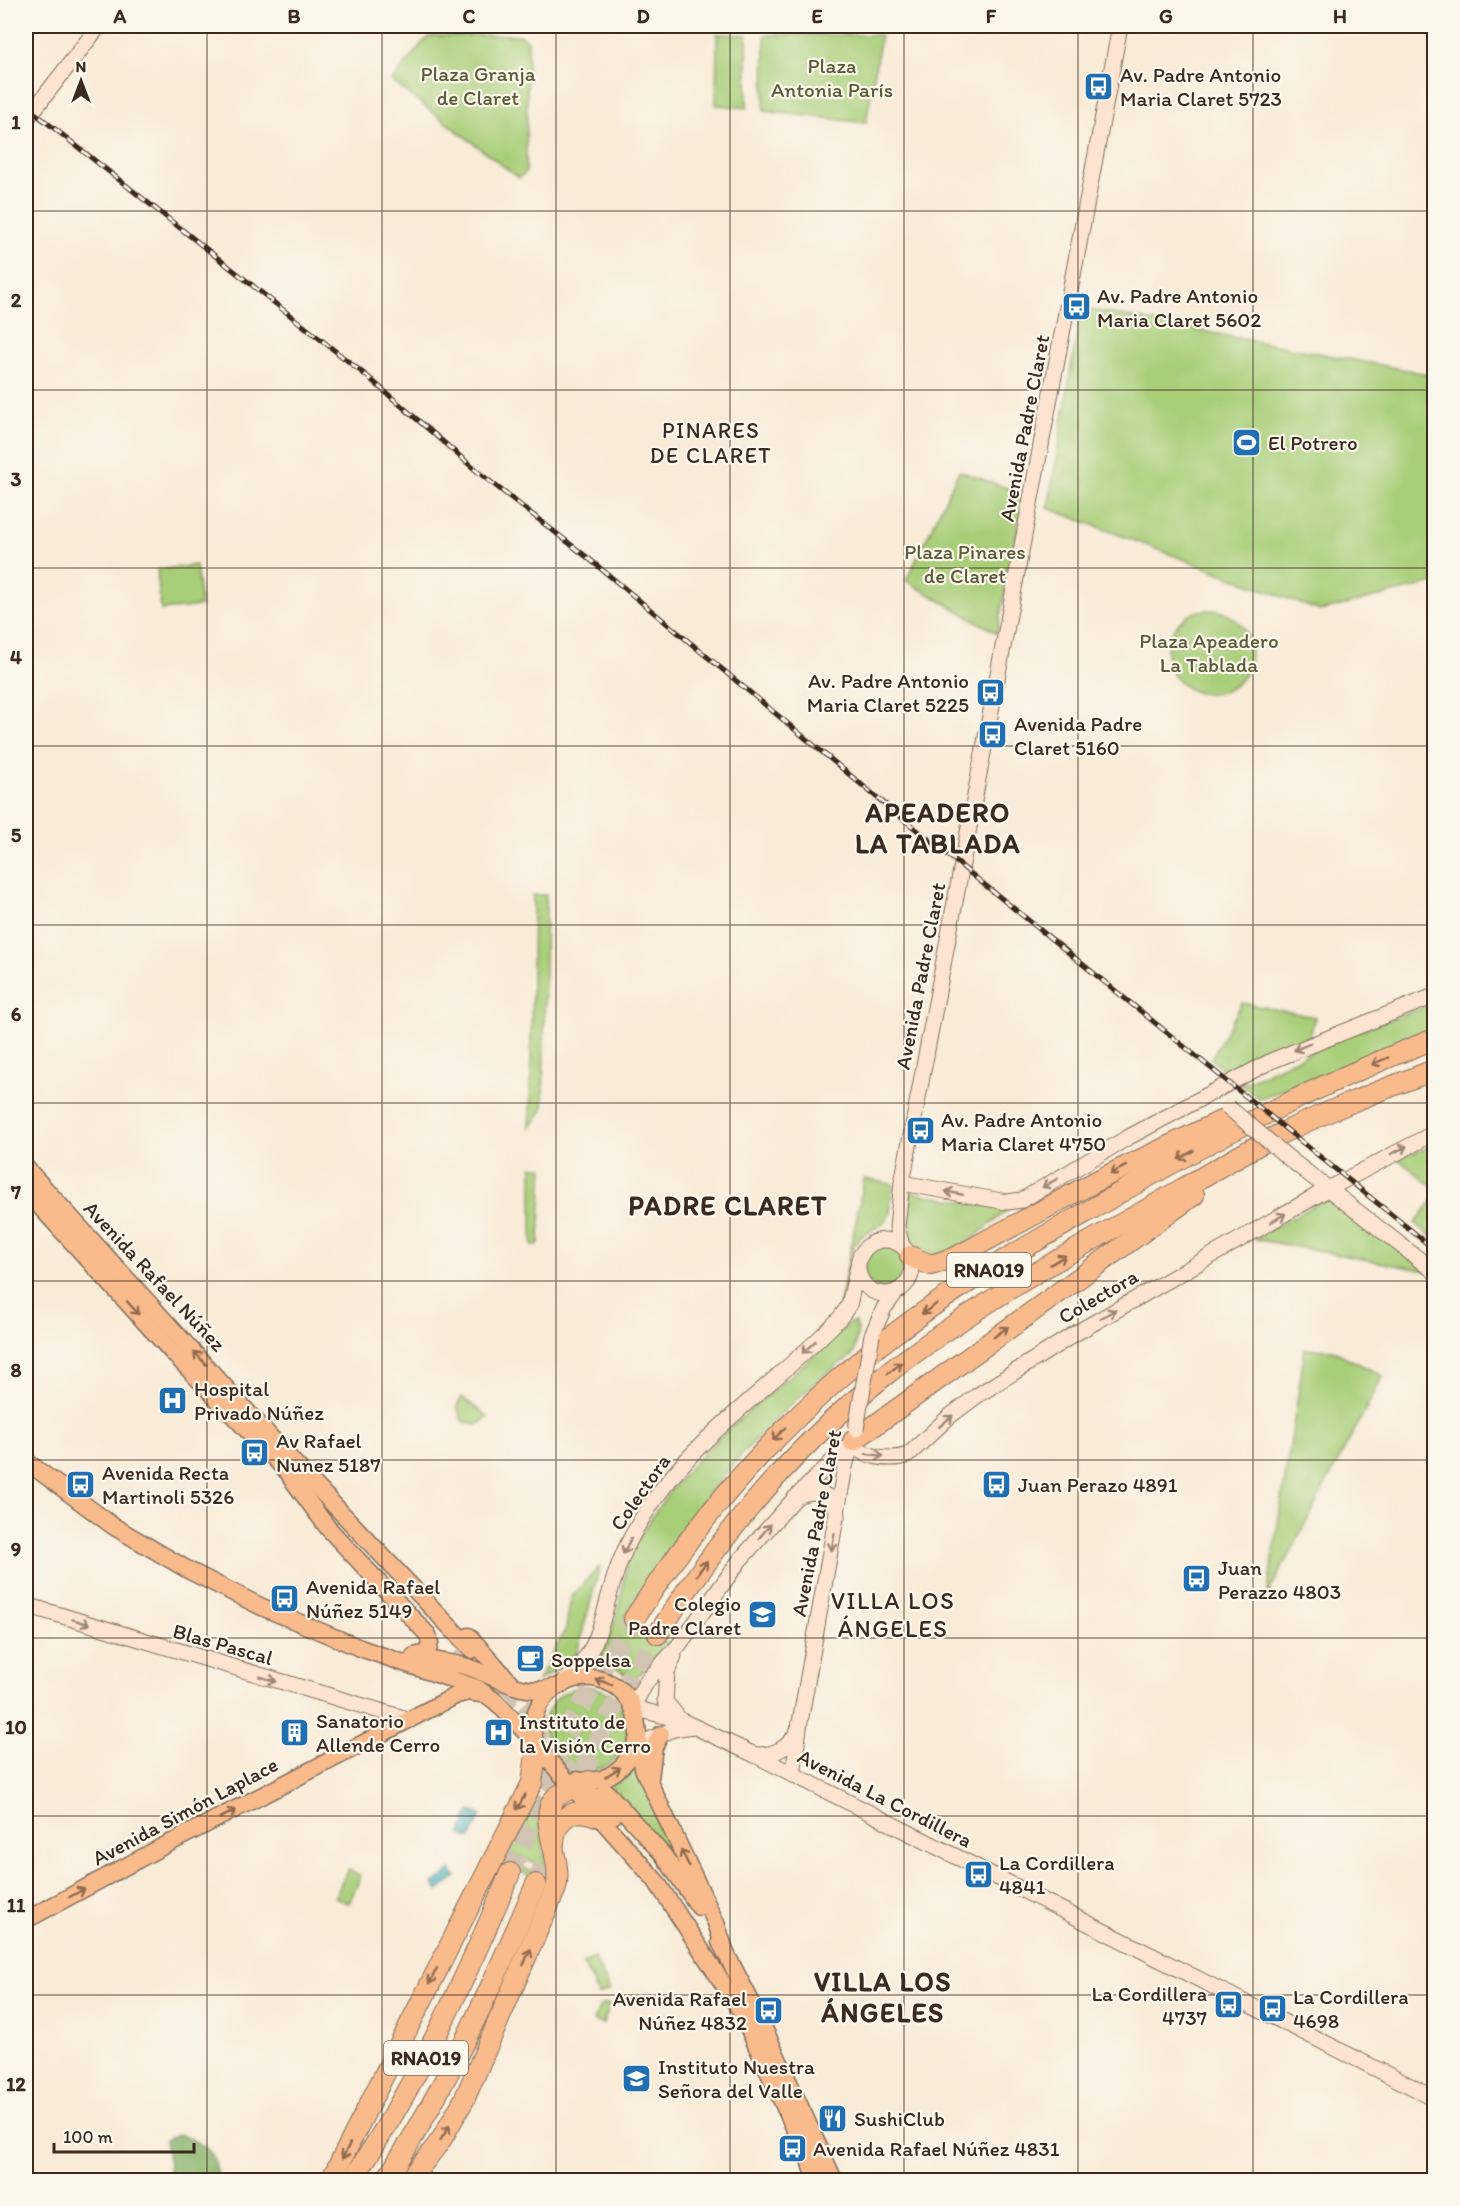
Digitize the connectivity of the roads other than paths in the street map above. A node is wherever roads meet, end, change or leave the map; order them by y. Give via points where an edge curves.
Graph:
1 (99, 26) edge
2 (1120, 26) edge
3 (26, 120) edge
4 (1434, 996) edge
5 (1434, 1039) edge
6 (1434, 1071) edge
7 (1346, 1075) junction
8 (1212, 1095) junction
9 (1369, 1095) junction
10 (1434, 1133) edge
11 (26, 1168) edge
12 (26, 1181) edge
13 (902, 1183) junction
14 (1328, 1189) junction
15 (26, 1191) edge
16 (898, 1208) junction
17 (79, 1227) junction
18 (876, 1240) junction
19 (95, 1243) junction
20 (906, 1251) junction
21 (93, 1265) junction
22 (857, 1270) junction
23 (1434, 1271) edge
24 (865, 1286) junction
25 (897, 1291) junction
26 (873, 1331) junction
27 (860, 1429) junction
28 (26, 1450) edge
29 (26, 1461) edge
30 (291, 1468) junction
31 (796, 1497) junction
32 (838, 1515) junction
33 (26, 1605) edge
34 (634, 1619) tunnel mouth
35 (658, 1634) tunnel mouth
36 (679, 1645) junction
37 (465, 1650) tunnel mouth
38 (414, 1656) junction
39 (560, 1684) junction
40 (515, 1686) junction
41 (495, 1701) junction
42 (633, 1707) junction
43 (410, 1720) junction
44 (686, 1723) junction
45 (799, 1728) junction
46 (662, 1734) junction
47 (537, 1745) junction
48 (636, 1745) junction
49 (755, 1755) junction
50 (793, 1775) junction
51 (590, 1789) junction
52 (653, 1790) junction
53 (596, 1816) junction
54 (554, 1843) junction
55 (510, 1873) tunnel mouth
56 (536, 1884) tunnel mouth
57 (26, 1920) edge
58 (725, 1950) junction
59 (741, 2011) junction
60 (1434, 2098) edge
61 (331, 2181) edge
62 (352, 2181) edge
63 (386, 2181) edge
64 (410, 2181) edge
65 (818, 2181) edge
66 (834, 2181) edge

1 - 3 main road
2 - 13 main road, Avenida Padre Claret
4 -> 8 main road via 1271,1061
5 -> 7 highway, RNA019
6 - 9 highway, RNA019
7 -> 20 highway via 1290,1090 1139,1159 947,1261 926,1264
7 -> 34 highway, RNA019 via 1251,1119 1144,1178 990,1269 891,1336 808,1406 738,1479 678,1553
8 -> 13 main road via 1127,1138 1022,1200 1006,1202
8 - 14 main road, bridge
27 -> 9 highway via 1204,1188 1325,1124
35 -> 9 highway, RNA019 via 714,1552 784,1469 838,1416 906,1360 989,1302 1223,1165
14 -> 10 main road, Colectora
11 - 17 main road, Avenida Rafael Núñez
12 - 17 main road via 65,1224
13 - 16 main road, Avenida Padre Claret
14 - 23 main road
27 -> 14 main road, Colectora via 865,1454 901,1458 950,1416 1035,1358
15 - 21 main road, Avenida Rafael Núñez
16 - 18 main road, Avenida Padre Claret
16 - 20 main road, Avenida Padre Claret via 898,1232
17 - 19 main road, Avenida Rafael Núñez
18 - 20 main road via 887,1239
18 - 22 main road via 861,1251
19 - 21 main road
30 -> 19 main road, Avenida Rafael Núñez
20 - 25 main road via 910,1276
21 -> 30 main road, Avenida Rafael Núñez via 172,1352
22 - 24 main road
22 -> 39 main road, Colectora via 849,1305 840,1318 699,1448 651,1504 619,1564 597,1641 589,1656
24 - 25 main road via 881,1294
24 - 26 main road, Avenida Padre Claret via 872,1305
25 - 26 main road, Avenida Padre Claret
26 - 27 main road, Avenida Padre Claret, bridge
27 - 31 main road
27 - 32 main road, Avenida Padre Claret via 845,1467
28 - 38 main road via 91,1500 193,1563 310,1618
29 - 41 main road via 113,1526 190,1571 329,1635 466,1683
30 - 37 main road, Avenida Rafael Núñez
30 - 38 main road via 328,1528 426,1633 430,1642 427,1653
30 - 40 main road via 328,1488 347,1506
31 - 32 main road via 805,1492 822,1493 833,1502
36 -> 31 main road via 740,1560
32 -> 45 main road, Avenida Padre Claret
33 -> 43 main road, Blas Pascal
36 - 42 main road via 647,1681
36 - 44 main road via 667,1672 664,1695 668,1707
38 - 40 main road via 470,1668
39 - 40 main road via 534,1691
42 -> 39 main road via 623,1692 604,1681 582,1677
39 - 47 main road via 542,1700 536,1715
41 - 43 main road, Avenida Simón Laplace via 465,1692
41 - 47 main road
42 - 44 main road, Avenida La Cordillera
42 - 48 main road
57 -> 43 main road, Avenida Simón Laplace
44 - 46 main road
44 - 49 main road, Avenida La Cordillera
45 - 49 main road via 790,1742 775,1753
45 - 50 main road, Avenida Padre Claret
46 - 48 main road
46 - 52 main road via 651,1762
47 - 51 main road via 555,1768
47 -> 61 highway via 531,1783
51 -> 48 main road via 616,1772
48 - 52 main road
49 - 50 main road, Avenida La Cordillera
50 - 60 main road, Avenida La Cordillera
51 - 53 main road
51 - 54 highway via 554,1800 547,1811
51 - 58 main road via 673,1869
51 - 59 main road via 688,1908
58 -> 52 main road
53 - 54 highway via 581,1812 566,1816 558,1824
53 - 59 main road via 662,1890
64 -> 54 highway via 441,2140 464,2100 553,1896 559,1869
55 - 62 highway, RNA019 via 426,2059
56 - 63 highway, RNA019 via 461,2050
58 - 66 main road
59 - 65 main road

